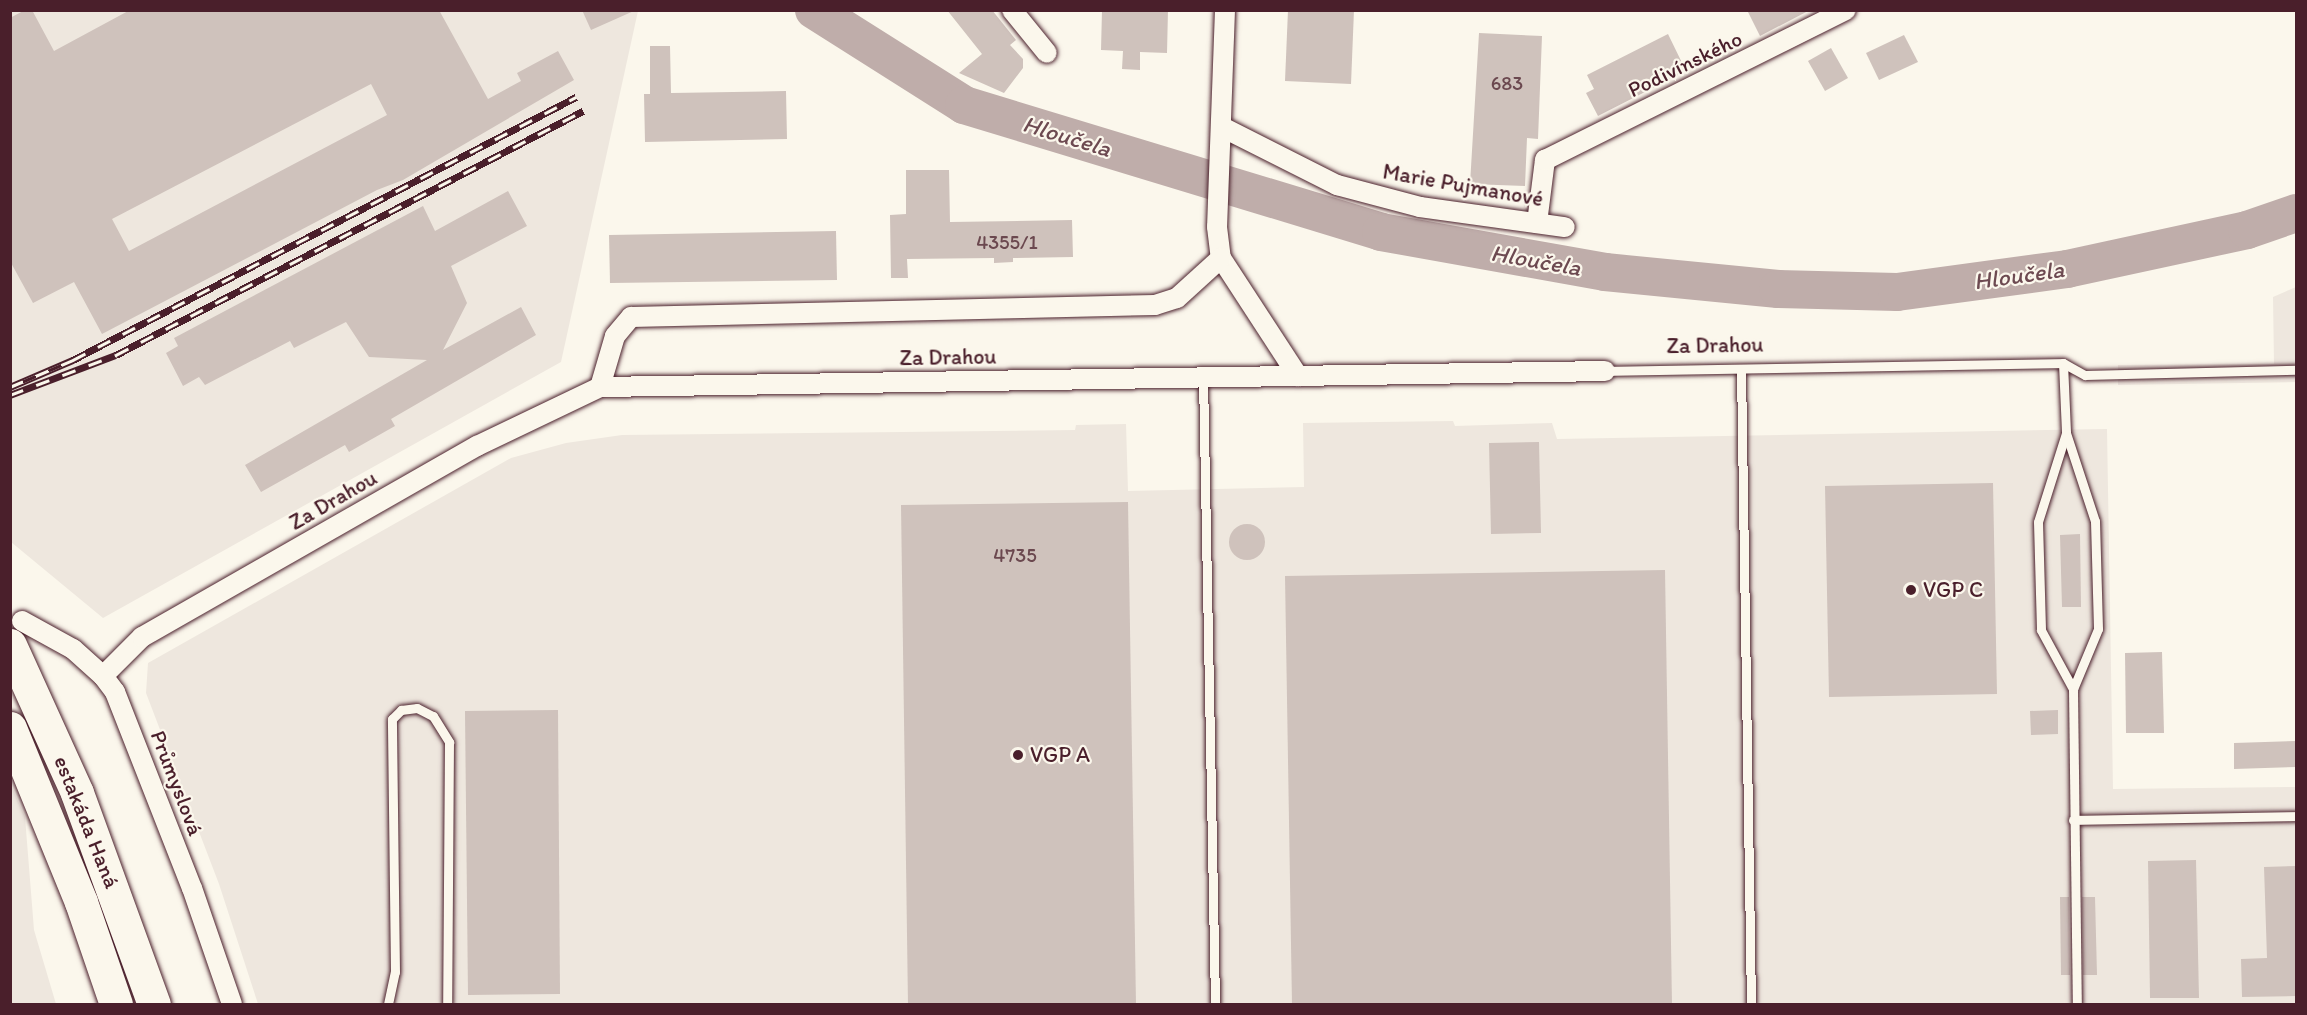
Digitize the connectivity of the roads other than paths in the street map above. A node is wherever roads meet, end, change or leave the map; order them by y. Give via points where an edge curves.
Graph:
1 (1012, 10) edge
2 (1225, 10) edge
3 (1846, 10) edge
4 (1047, 52) dead end
5 (1222, 127) junction
6 (1537, 223) junction
7 (1565, 227) dead end
8 (1221, 258) junction
9 (2063, 363) junction
10 (1741, 369) junction
11 (2296, 370) edge
12 (1605, 371) joint
13 (1298, 376) junction
14 (1203, 377) junction
15 (600, 387) junction
16 (2066, 434) junction
17 (16, 633) edge
18 (103, 676) junction
19 (2073, 689) junction
20 (10, 728) edge
21 (2296, 816) edge
22 (2073, 820) junction
23 (116, 1005) edge
24 (154, 1005) edge
25 (232, 1005) edge
26 (388, 1005) edge
27 (447, 1005) edge
28 (1215, 1005) edge
29 (1751, 1005) edge
30 (2077, 1005) edge

1 - 4 street
2 - 5 street
3 - 6 street, Podivínského via 1545,160
5 - 6 street, Marie Pujmanové via 1337,184 1420,207
5 - 8 street via 1217,227
6 - 7 street, Marie Pujmanové
8 - 13 street
8 - 15 street, Za Drahou via 1177,298 1155,305 631,317 615,336
9 - 10 lane, Za Drahou
9 - 11 lane via 2085,375
9 - 16 lane
10 - 12 lane, Za Drahou
10 - 29 lane
12 - 13 street, Za Drahou
13 - 14 street, Za Drahou
14 - 15 street, Za Drahou
14 - 28 lane
15 - 18 street, Za Drahou via 477,446 142,637
16 - 19 lane via 2095,521 2098,618 2098,629
16 - 19 lane via 2038,522 2040,630
17 - 18 street, Průmyslová via 60,640
17 - 24 highway, estakáda Haná
18 - 25 street, Průmyslová via 123,708
19 - 22 lane
20 - 23 highway, estakáda Haná via 62,850
21 - 22 lane
22 - 30 lane
26 - 27 lane via 395,972 392,719 401,710 417,708 433,716 448,742

